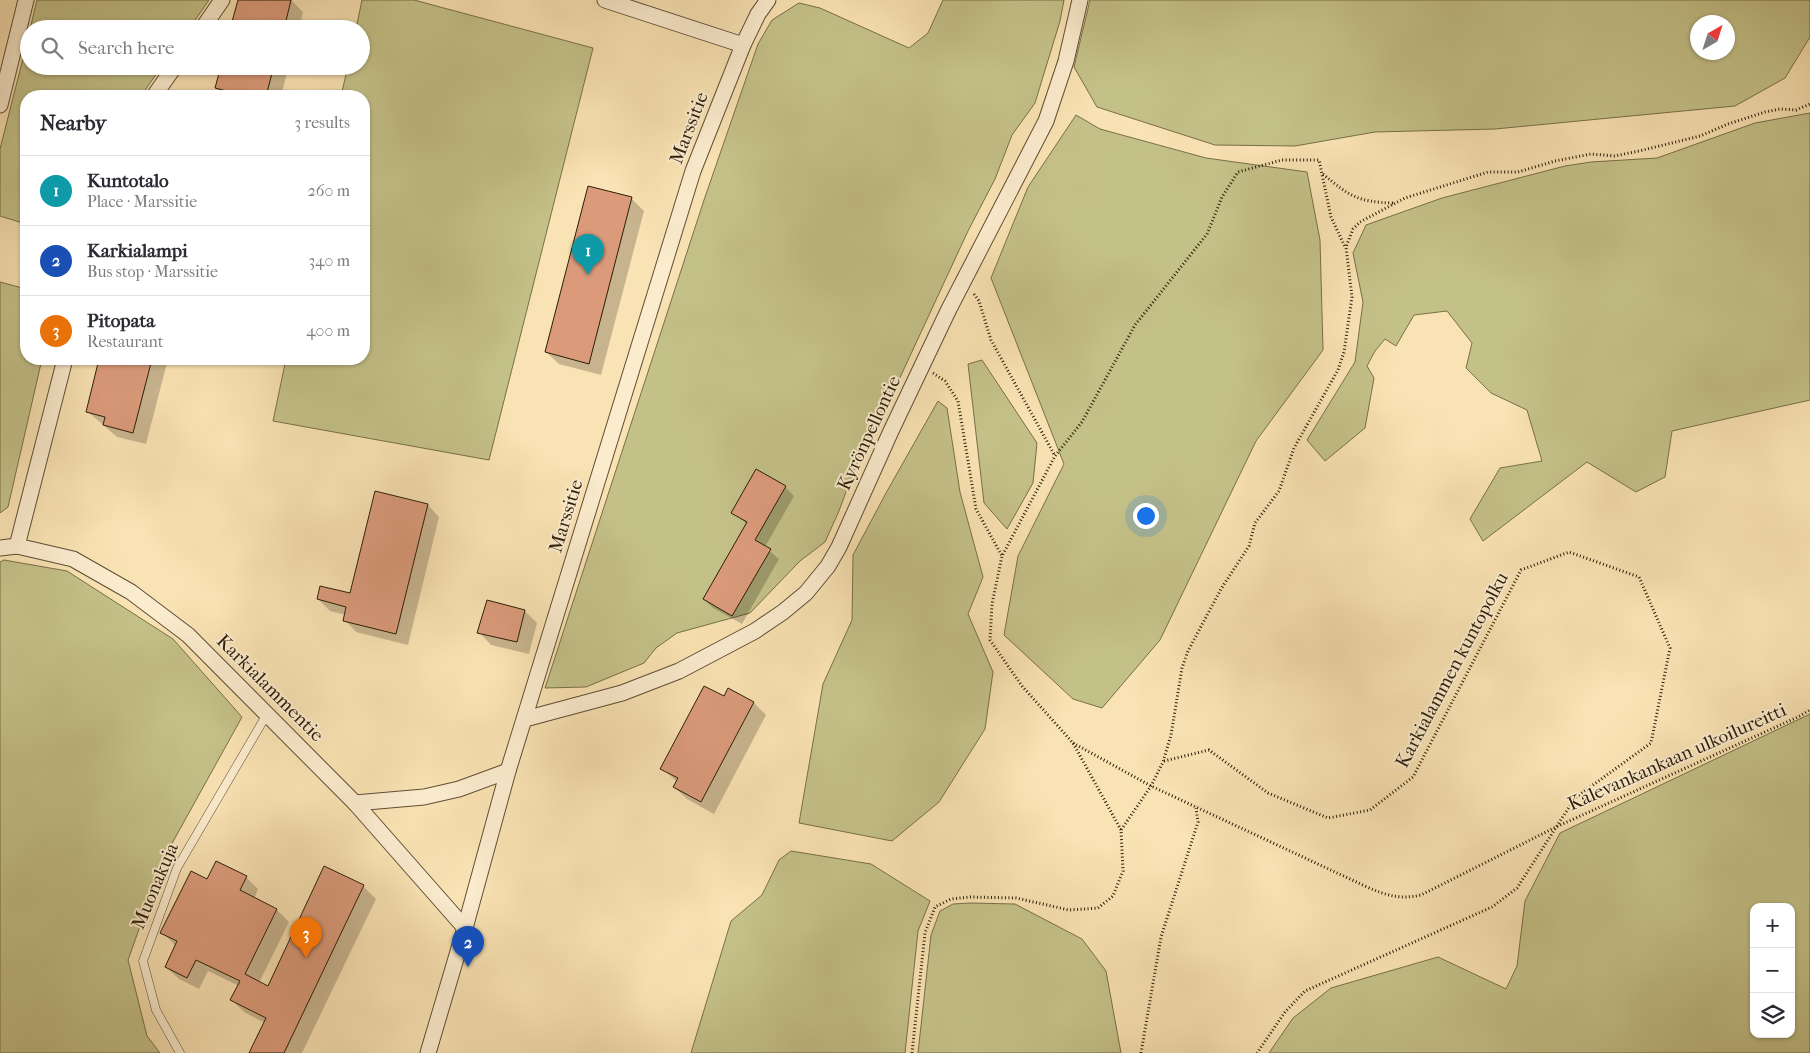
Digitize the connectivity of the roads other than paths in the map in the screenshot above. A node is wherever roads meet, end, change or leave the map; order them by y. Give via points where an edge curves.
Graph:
1 (26, 0) edge
2 (222, 0) edge
3 (605, 0) edge
4 (768, 0) edge
5 (1080, 0) edge
6 (636, 5) edge
7 (21, 20) edge
8 (208, 20) edge
9 (20, 24) edge
10 (743, 45) junction
11 (169, 75) edge
12 (158, 90) edge
13 (0, 105) edge
14 (63, 365) edge
15 (17, 546) junction
16 (0, 548) edge
17 (267, 714) junction
18 (524, 719) junction
19 (508, 771) junction
20 (354, 803) junction
21 (465, 928) junction
22 (180, 1053) edge
23 (428, 1053) edge

1 - 7 street
2 - 8 street
3 - 6 street
4 - 10 street, Marssitie
5 - 18 street, Kyrönpellontie via 1066,61 1046,121 964,280 828,566 806,593 783,612 755,631 679,671 622,693
6 - 10 street
9 - 13 street
10 - 18 street, Marssitie via 693,172
11 - 12 street
14 - 15 street
15 - 16 street, Karkialammentie
15 - 17 street, Karkialammentie via 73,559 130,592 188,635
17 - 20 street, Karkialammentie
17 - 22 lane, Muonakuja via 176,868 143,962 156,1010
18 - 19 street, Marssitie
19 - 20 street via 424,797
19 - 21 street, Marssitie
20 - 21 street, Karkialammentie
21 - 23 street, Marssitie

